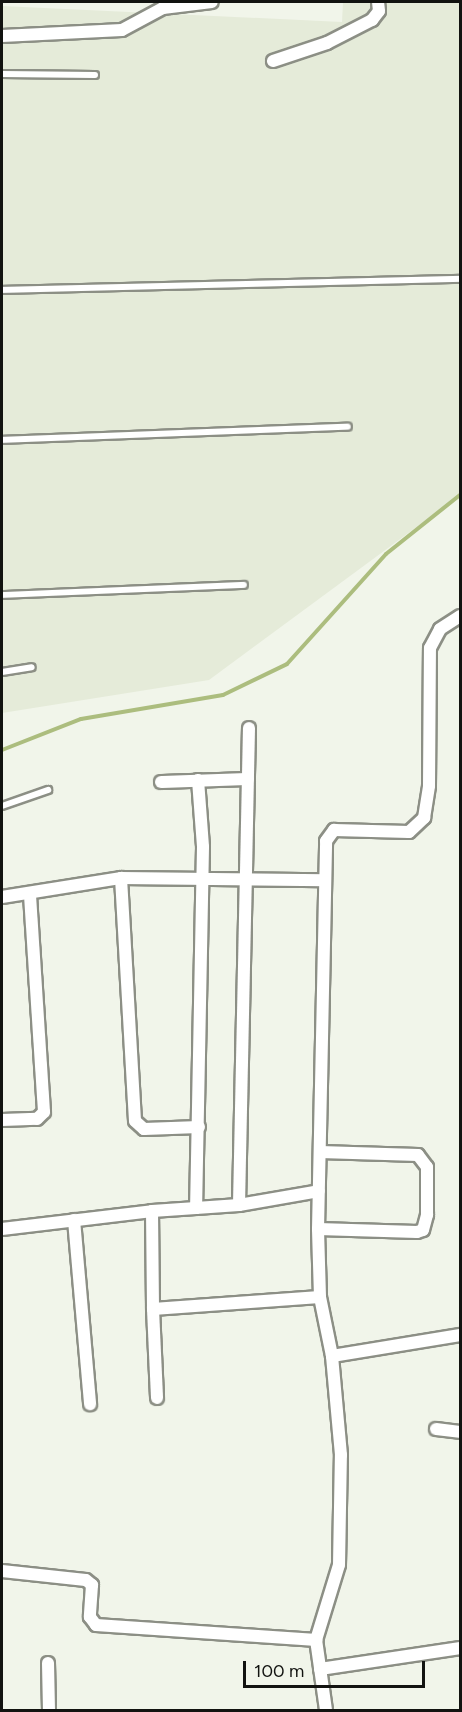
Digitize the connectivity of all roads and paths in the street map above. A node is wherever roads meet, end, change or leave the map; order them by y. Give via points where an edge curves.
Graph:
1 (212, 2) edge
2 (378, 2) edge
3 (2, 36) edge
4 (273, 61) dead end
5 (2, 74) edge
6 (95, 75) dead end
7 (460, 279) edge
8 (2, 290) edge
9 (348, 427) dead end
10 (2, 440) edge
11 (244, 585) dead end
12 (2, 595) edge
13 (460, 616) edge
14 (32, 667) dead end
15 (2, 672) edge
16 (249, 728) dead end
17 (248, 779) junction
18 (198, 780) junction
19 (161, 782) dead end
20 (48, 790) dead end
21 (2, 806) edge
22 (202, 877) junction
23 (246, 877) junction
24 (121, 878) junction
25 (325, 880) junction
26 (30, 892) junction
27 (2, 897) edge
28 (2, 1120) edge
29 (199, 1127) junction
30 (320, 1152) junction
31 (319, 1191) junction
32 (239, 1205) junction
33 (196, 1208) junction
34 (152, 1211) junction
35 (74, 1220) junction
36 (2, 1229) edge
37 (318, 1229) junction
38 (320, 1297) junction
39 (153, 1308) junction
40 (460, 1335) edge
41 (332, 1356) junction
42 (157, 1398) dead end
43 (90, 1404) dead end
44 (436, 1429) dead end
45 (460, 1432) edge
46 (2, 1571) edge
47 (316, 1640) junction
48 (460, 1648) edge
49 (48, 1663) dead end
50 (320, 1669) junction
51 (49, 1710) edge
52 (326, 1710) edge

1 - 3 street via 163,8 122,30
2 - 4 street via 379,11 372,20 327,43
5 - 6 lane
7 - 8 lane
9 - 10 lane
11 - 12 lane
13 - 25 street via 440,629 430,648 429,786 424,818 418,828 398,835 328,833
14 - 15 lane
16 - 17 street
17 - 18 street
17 - 23 street
18 - 19 street
18 - 22 street
20 - 21 lane
22 - 23 street
22 - 24 street
22 - 29 street
23 - 25 street
23 - 32 street
24 - 26 street
24 - 29 street via 135,1121 144,1129
25 - 30 street
26 - 27 street
26 - 28 street via 44,1112 37,1119
29 - 33 street
30 - 31 street
30 - 37 street via 418,1155 427,1167 427,1215 423,1230 417,1232
31 - 32 street
31 - 37 street
32 - 33 street
33 - 34 street
34 - 35 street
34 - 39 street
35 - 36 street
35 - 43 street
37 - 38 street
38 - 39 street
38 - 41 street
39 - 42 street
40 - 41 street
41 - 47 street via 341,1455 339,1565
44 - 45 street
46 - 47 street via 86,1580 92,1585 90,1617 96,1625
47 - 50 street
48 - 50 street
49 - 51 street
50 - 52 street

